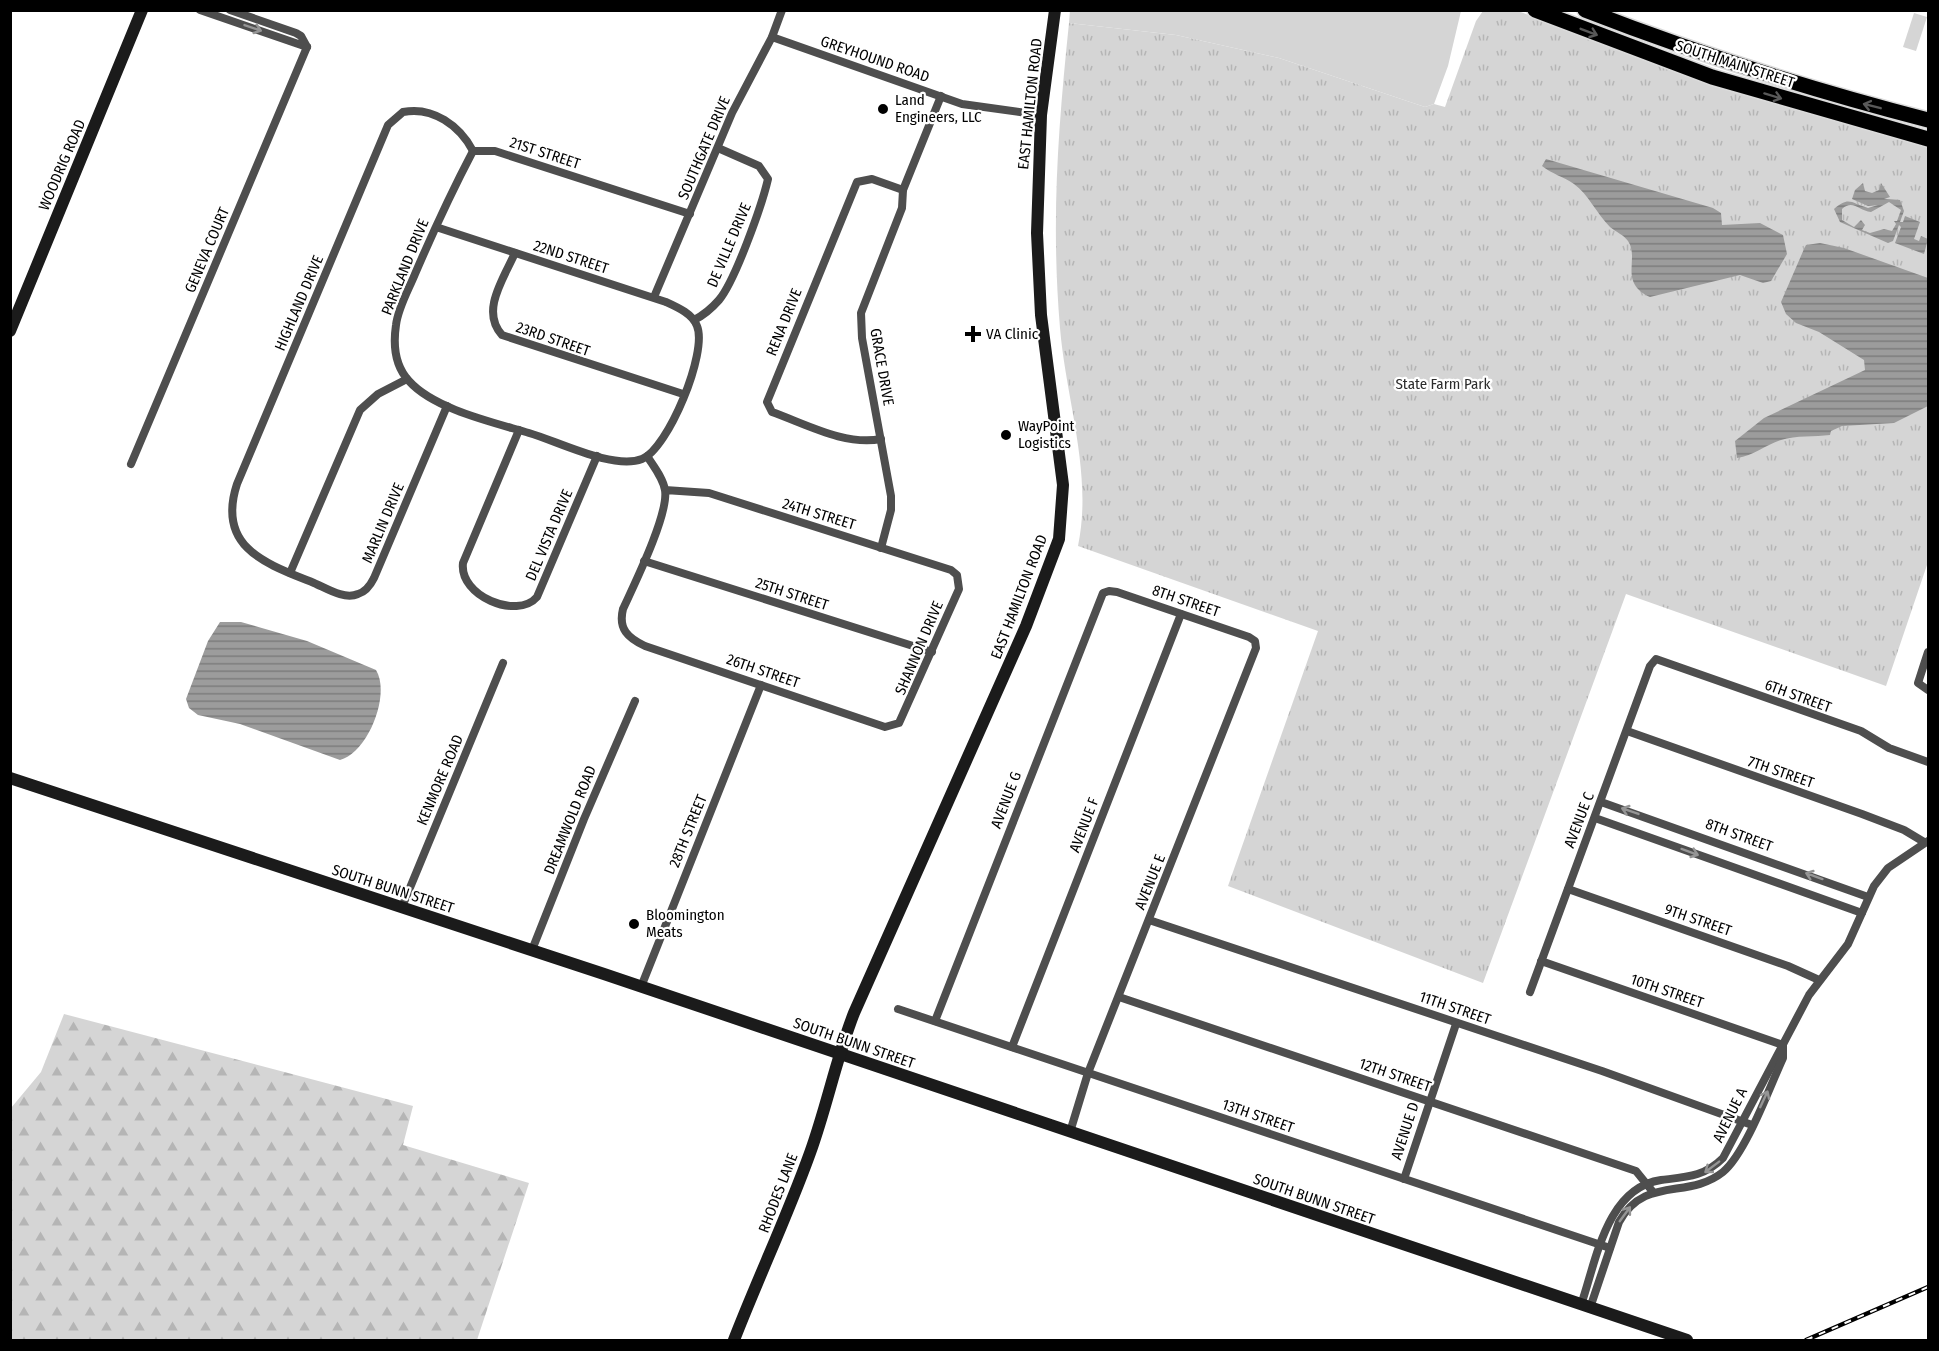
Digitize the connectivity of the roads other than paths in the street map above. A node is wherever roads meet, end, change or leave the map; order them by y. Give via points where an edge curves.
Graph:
1 (142, 10) edge
2 (200, 10) edge
3 (230, 10) edge
4 (782, 10) edge
5 (1055, 10) edge
6 (1534, 10) edge
7 (1585, 10) edge
8 (772, 37) junction
9 (307, 47) junction
10 (1752, 70) junction
11 (1746, 87) junction
12 (941, 96) junction
13 (1041, 115) junction
14 (1929, 120) edge
15 (1929, 139) edge
16 (718, 148) junction
17 (473, 151) junction
18 (903, 190) junction
19 (690, 214) junction
20 (436, 226) junction
21 (515, 253) junction
22 (654, 297) junction
23 (694, 320) junction
24 (10, 331) edge
25 (407, 379) junction
26 (683, 394) junction
27 (447, 406) junction
28 (519, 430) junction
29 (881, 439) junction
30 (597, 456) junction
31 (647, 456) junction
32 (131, 464) dead end
33 (665, 490) junction
34 (232, 512) joint
35 (881, 548) junction
36 (644, 561) junction
37 (290, 573) junction
38 (959, 580) joint
39 (1105, 591) joint
40 (1181, 614) junction
41 (1256, 642) joint
42 (932, 652) junction
43 (1929, 652) edge
44 (1656, 659) joint
45 (502, 663) dead end
46 (761, 685) junction
47 (1929, 690) edge
48 (635, 701) dead end
49 (897, 725) joint
50 (1627, 731) junction
51 (1929, 762) edge
52 (10, 778) edge
53 (1601, 802) junction
54 (1595, 818) junction
55 (1926, 842) edge
56 (1568, 889) junction
57 (1868, 897) junction
58 (402, 908) junction
59 (1862, 913) junction
60 (1149, 920) junction
61 (532, 950) junction
62 (1541, 961) junction
63 (1819, 980) junction
64 (640, 987) junction
65 (1530, 992) dead end
66 (1119, 997) junction
67 (898, 1009) dead end
68 (934, 1021) junction
69 (1456, 1024) junction
70 (1783, 1045) junction
71 (1012, 1047) junction
72 (838, 1053) junction
73 (1088, 1073) junction
74 (1430, 1101) junction
75 (1747, 1123) junction
76 (1070, 1131) junction
77 (1404, 1179) junction
78 (1651, 1188) junction
79 (1606, 1246) junction
80 (1586, 1306) junction
81 (734, 1341) edge
82 (1687, 1341) edge

1 - 24 street, WOODRIG ROAD
2 -> 9 street
3 - 9 street via 296,33
4 - 8 street, SOUTHGATE DRIVE
5 - 13 street, EAST HAMILTON ROAD
6 -> 11 highway, SOUTH MAIN STREET
7 - 10 highway, SOUTH MAIN STREET
8 - 12 street, GREYHOUND ROAD
8 - 16 street, SOUTHGATE DRIVE
9 - 32 street, GENEVA COURT
10 - 11 highway
14 -> 10 highway, SOUTH MAIN STREET
11 -> 15 highway, SOUTH MAIN STREET
12 - 13 street, GREYHOUND ROAD via 984,108
12 - 18 street, GRACE DRIVE
13 - 72 street, EAST HAMILTON ROAD via 1038,266 1042,329 1063,485 1059,539 1026,626
16 - 19 street, SOUTHGATE DRIVE
16 - 23 street, DE VILLE DRIVE via 759,165 768,179 763,200 721,298
17 - 19 street, 21ST STREET via 495,151
17 - 20 street, PARKLAND DRIVE
17 - 34 street, HIGHLAND DRIVE via 463,134 450,123 423,112 403,112 388,125 237,484
18 - 29 street, GRACE DRIVE via 902,208 861,313 862,339
18 - 29 street, RENA DRIVE via 872,179 857,182 767,402 772,412 845,438 867,442
19 - 22 street, SOUTHGATE DRIVE
20 - 21 street, 22ND STREET
20 - 25 street, PARKLAND DRIVE via 396,322 396,354
21 - 22 street, 22ND STREET
21 - 26 street, 23RD STREET via 491,312 493,324 502,335
22 - 23 street, 22ND STREET
23 - 26 street via 700,349
25 - 27 street
25 - 37 street via 378,394 360,410
26 - 31 street via 660,445
27 - 28 street
27 - 37 street, MARLIN DRIVE via 368,588 357,595 344,595
28 - 30 street
28 - 30 street, DEL VISTA DRIVE via 462,570 471,590 501,603 520,607 537,597
29 - 35 street, GRACE DRIVE via 891,510
30 - 31 street via 623,461
31 - 33 street
33 - 35 street, 24TH STREET via 709,493
33 - 36 street
34 - 37 street, MARLIN DRIVE via 236,530 251,553
35 - 38 street, 24TH STREET via 951,570
36 - 42 street, 25TH STREET
36 - 46 street, 26TH STREET via 623,609 624,632 645,646
38 - 42 street, SHANNON DRIVE via 959,589
39 - 40 street, 8TH STREET
39 - 68 street, AVENUE G
40 - 41 street, 8TH STREET
40 - 71 street, AVENUE F
41 - 60 street, AVENUE E
42 - 49 street, SHANNON DRIVE
43 - 47 street via 1918,683
44 - 50 street, AVENUE C
44 - 51 street, 6TH STREET via 1861,731 1888,748
45 - 58 street, KENMORE ROAD
46 - 49 street, 26TH STREET via 885,727
46 - 64 street, 28TH STREET
48 - 61 street, DREAMWOLD ROAD
50 - 53 street, AVENUE C
50 - 55 street, 7TH STREET via 1893,826
52 - 58 street, SOUTH BUNN STREET
53 - 54 street, AVENUE C
57 -> 53 street, 8TH STREET
54 - 56 street, AVENUE C
54 -> 59 street
55 - 57 street, AVENUE A via 1888,868
56 - 62 street, AVENUE C
56 - 63 street, 9TH STREET
57 - 59 street, AVENUE A
58 - 61 street, SOUTH BUNN STREET
59 - 63 street, AVENUE A via 1848,944
60 - 66 street, AVENUE E
60 - 69 street, 11TH STREET
61 - 64 street, SOUTH BUNN STREET
62 - 65 street, AVENUE C
62 - 70 street, 10TH STREET
63 - 70 street, AVENUE A
64 - 72 street, SOUTH BUNN STREET
66 - 73 street, AVENUE E
66 - 74 street, 12TH STREET
67 - 68 street, 13TH STREET
68 - 71 street, 13TH STREET
69 - 74 street, AVENUE D
69 - 75 street, 11TH STREET
70 - 75 street, AVENUE A via 1783,1058
71 - 73 street, 13TH STREET
72 - 76 street, SOUTH BUNN STREET
72 - 81 street, RHODES LANE via 830,1094 810,1153
73 - 76 street, AVENUE E
73 - 77 street, 13TH STREET
74 - 77 street, AVENUE D
74 - 78 street, 12TH STREET via 1636,1171
75 - 78 street, AVENUE A via 1733,1160 1716,1177 1697,1186
76 - 80 street, SOUTH BUNN STREET
77 - 79 street, 13TH STREET
78 - 79 street, AVENUE A via 1627,1210
79 - 80 street, AVENUE A
80 - 82 street, SOUTH BUNN STREET

